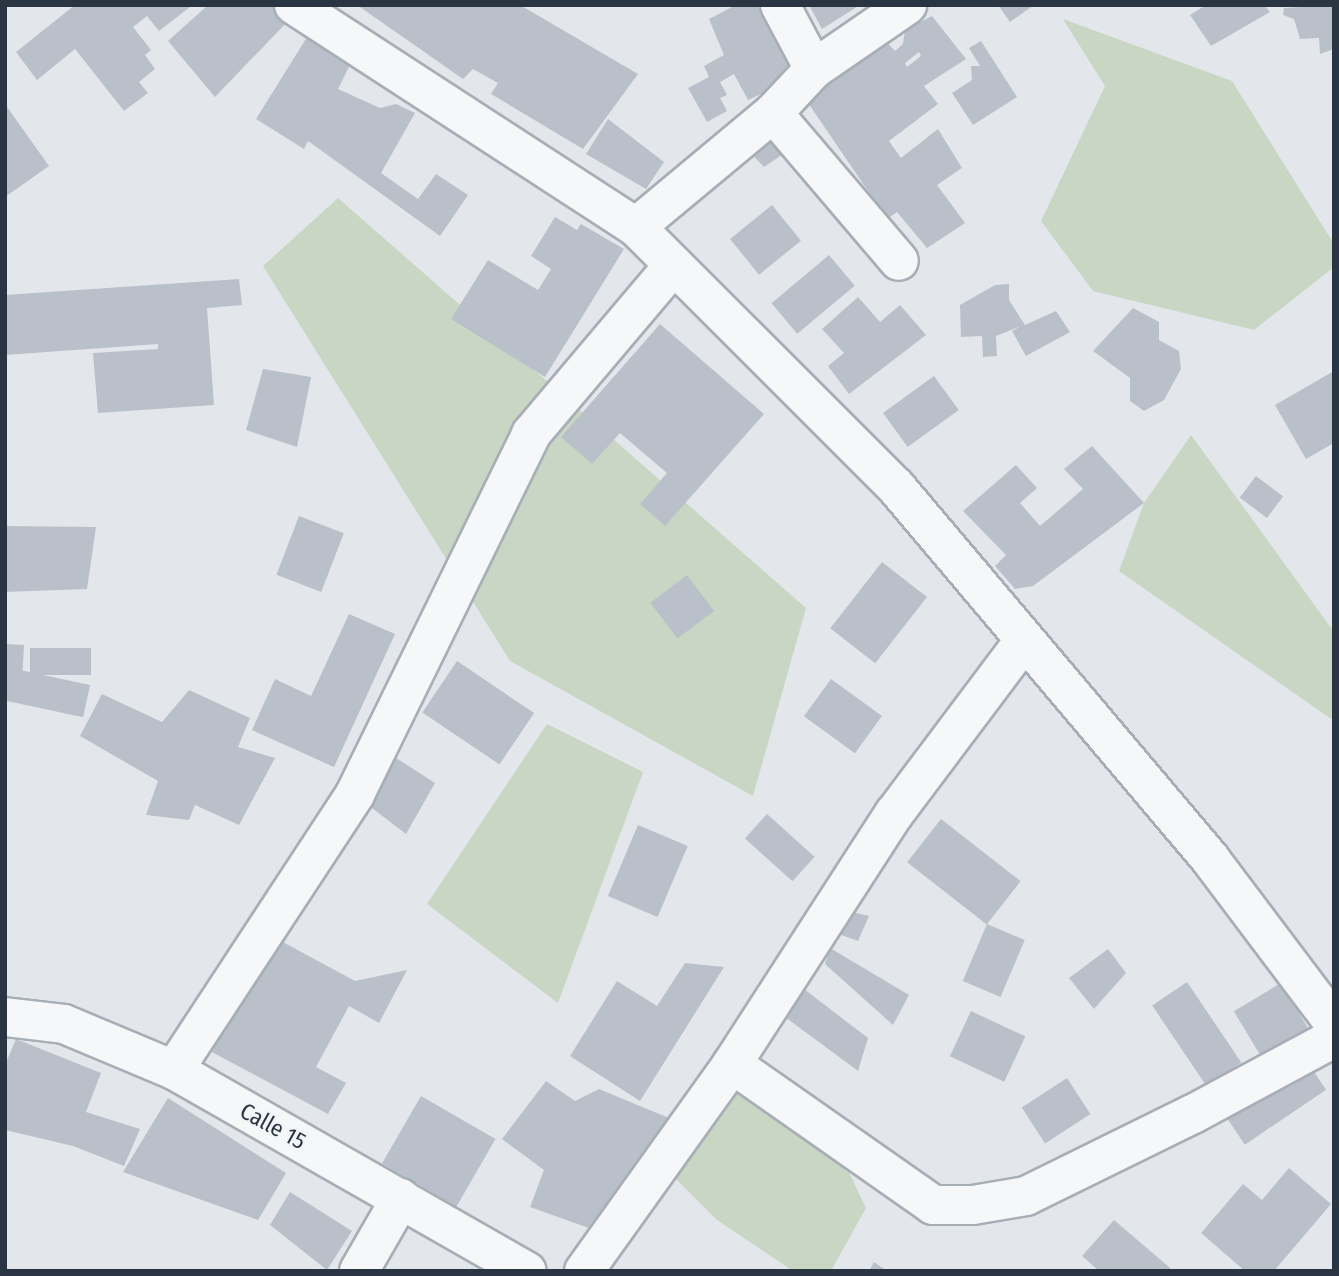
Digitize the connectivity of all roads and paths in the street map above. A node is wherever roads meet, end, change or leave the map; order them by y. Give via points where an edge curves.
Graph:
1 (294, 5) edge
2 (780, 5) edge
3 (907, 5) edge
4 (814, 69) junction
5 (773, 113) junction
6 (636, 228) junction
7 (899, 261) dead end
8 (674, 265) junction
9 (1023, 642) junction
10 (5, 1017) edge
11 (1334, 1023) edge
12 (1334, 1038) edge
13 (732, 1064) junction
14 (174, 1070) junction
15 (401, 1198) junction
16 (359, 1271) edge
17 (527, 1271) edge
18 (584, 1271) edge

1 - 6 street
2 - 4 street
3 - 4 street
4 - 5 street
5 - 6 street
5 - 7 street
6 - 8 street
8 - 9 street via 897,487
8 - 14 street via 531,434 355,794
9 - 11 street via 1211,860
9 - 13 street via 894,814
10 - 14 street, Calle 15 via 64,1024
12 - 13 street via 1194,1115 1026,1196 973,1205 933,1205
13 - 18 street
14 - 15 street, Calle 15
15 - 16 street
15 - 17 street, Calle 15

